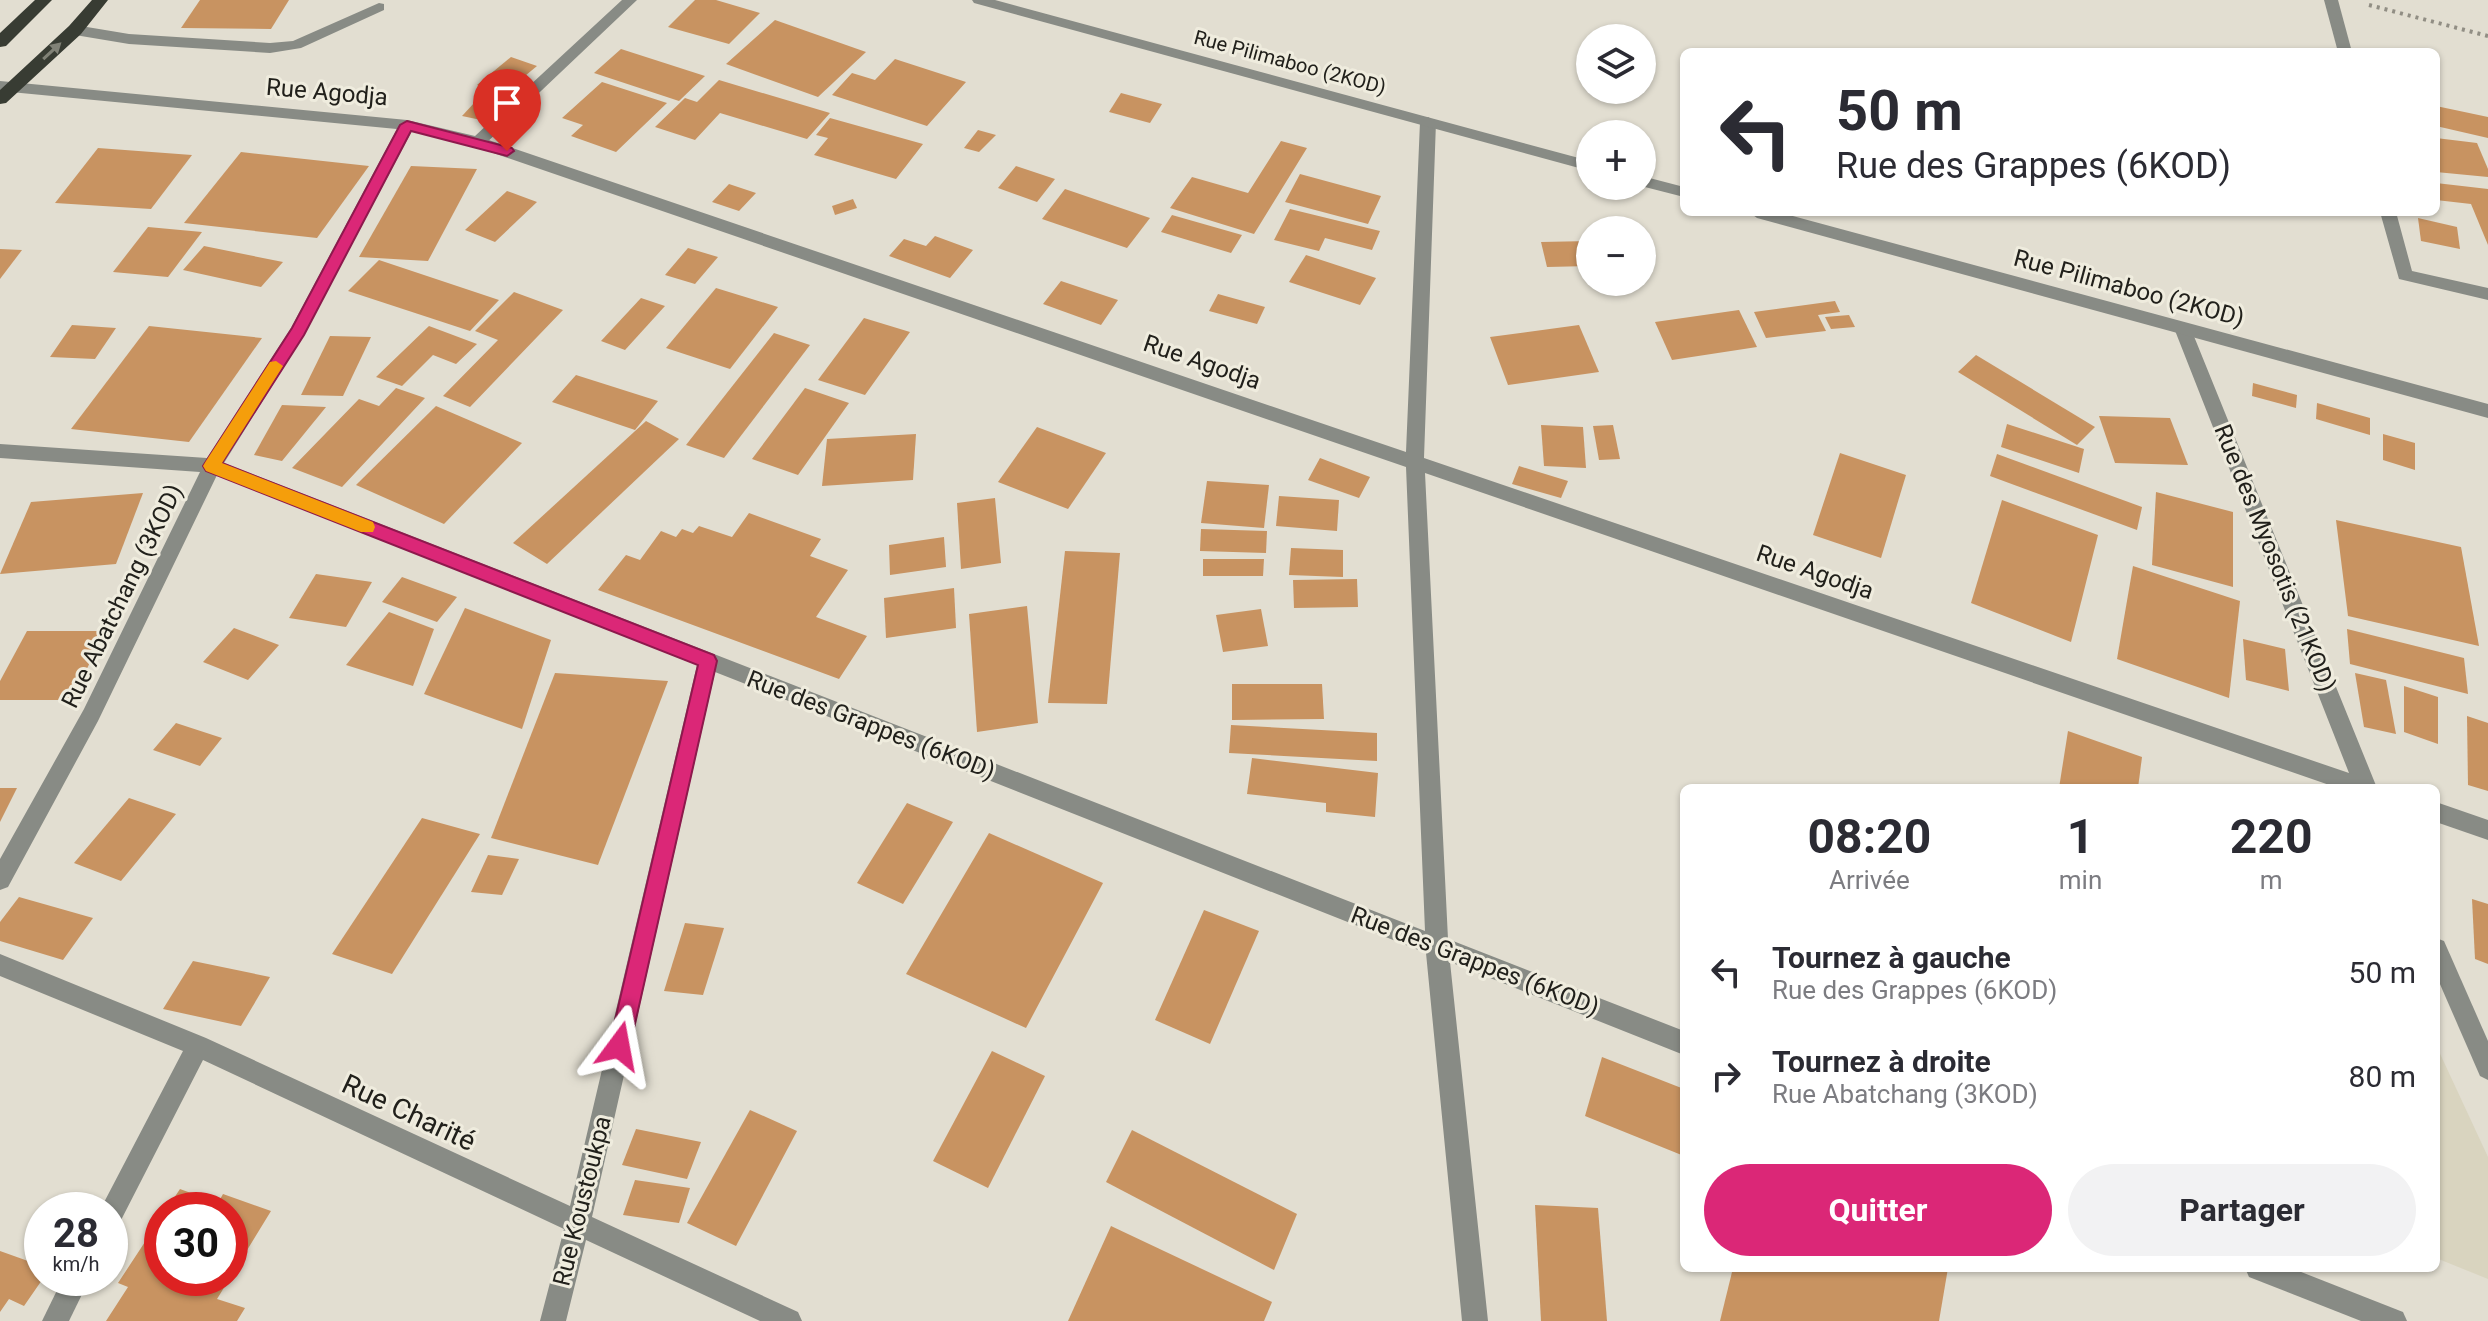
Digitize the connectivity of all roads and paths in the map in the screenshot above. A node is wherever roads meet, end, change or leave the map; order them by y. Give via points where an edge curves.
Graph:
1 (44, 0) edge
2 (100, 0) edge
3 (630, 0) edge
4 (979, 0) edge
5 (2331, 0) edge
6 (2365, 4) dead end
7 (379, 7) dead end
8 (75, 30) junction
9 (2488, 36) edge
10 (0, 42) edge
11 (2344, 48) edge
12 (4, 91) edge
13 (1428, 122) junction
14 (407, 125) junction
15 (478, 142) junction
16 (1576, 162) edge
17 (1656, 185) edge
18 (1680, 191) edge
19 (1772, 216) edge
20 (2389, 216) edge
21 (2488, 294) edge
22 (2183, 328) junction
23 (2488, 411) edge
24 (0, 451) edge
25 (1415, 462) junction
26 (212, 466) junction
27 (708, 661) junction
28 (2354, 784) edge
29 (2364, 784) edge
30 (2440, 813) edge
31 (2488, 830) edge
32 (0, 880) edge
33 (1437, 946) junction
34 (2440, 958) edge
35 (0, 965) edge
36 (1680, 1041) edge
37 (198, 1046) junction
38 (2488, 1068) edge
39 (122, 1192) edge
40 (578, 1224) junction
41 (2268, 1272) edge
42 (68, 1296) edge
43 (55, 1321) edge
44 (553, 1321) edge
45 (789, 1321) edge
46 (1475, 1321) edge
47 (2394, 1321) edge

1 - 10 highway
2 - 8 highway
3 - 15 street
4 - 13 street, Rue Pilimaboo (2KOD)
5 - 11 street
6 - 9 path
7 - 8 street via 296,45 270,48
12 -> 8 highway
12 - 14 street, Rue Agodja
13 - 16 street, Rue Pilimaboo (2KOD)
13 - 25 street
14 - 15 street, Rue Agodja
14 - 26 street, Rue Abatchang (3KOD) via 298,331
15 - 25 street, Rue Agodja
17 - 18 street
19 - 22 street, Rue Pilimaboo (2KOD)
20 - 21 street via 2405,275
22 - 23 street, Rue Pilimaboo (2KOD)
22 - 29 street, Rue des Myosotis (21KOD)
24 - 26 street, Rue des Grappes (6KOD)
25 - 28 street, Rue Agodja
25 - 33 street
26 - 27 street, Rue des Grappes (6KOD)
26 - 32 street, Rue Abatchang (3KOD) via 91,715
27 - 33 street, Rue des Grappes (6KOD)
27 - 40 street, Rue Koustoukpa
30 - 31 street
33 - 36 street, Rue des Grappes (6KOD)
33 - 46 street
34 - 38 street
35 - 37 street, Rue Charité
37 - 39 street
37 - 40 street, Rue Charité
40 - 44 street, Rue Koustoukpa
40 - 45 street, Rue Charité
41 - 47 street
42 - 43 street

